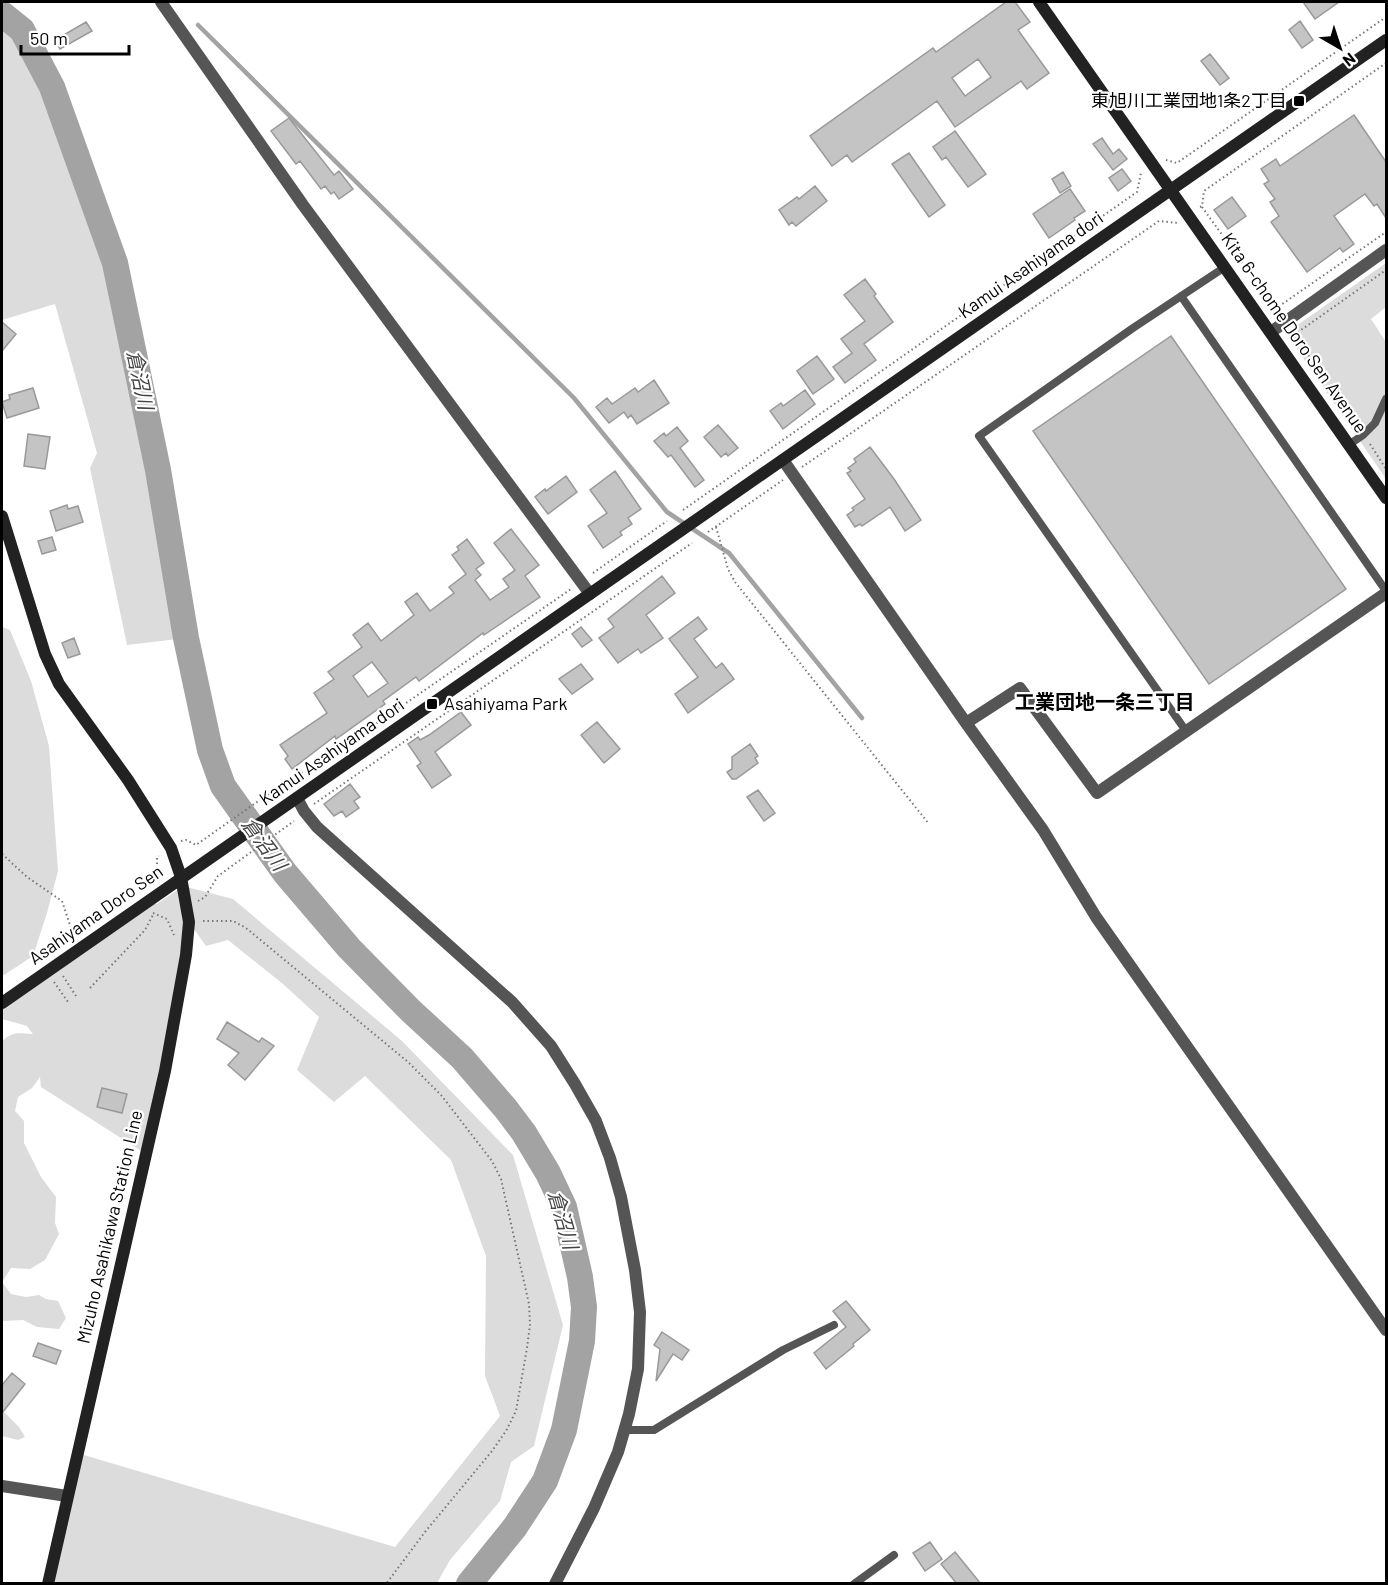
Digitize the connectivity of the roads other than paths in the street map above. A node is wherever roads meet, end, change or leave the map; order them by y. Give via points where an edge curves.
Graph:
1 (161, 2) edge
2 (1039, 2) edge
3 (1386, 40) edge
4 (1171, 190) junction
5 (1386, 250) edge
6 (1225, 267) junction
7 (1181, 296) junction
8 (1271, 332) junction
9 (1386, 399) edge
10 (1350, 444) junction
11 (783, 460) junction
12 (1386, 498) edge
13 (2, 516) edge
14 (1386, 592) edge
15 (590, 594) junction
16 (966, 723) junction
17 (1186, 731) junction
18 (297, 798) junction
19 (181, 878) junction
20 (2, 1002) edge
21 (834, 1325) dead end
22 (1386, 1330) edge
23 (624, 1430) junction
24 (2, 1486) edge
25 (67, 1496) junction
26 (894, 1555) dead end
27 (48, 1584) edge
28 (555, 1584) edge
29 (854, 1584) edge

1 - 15 street via 303,205
2 - 4 main road, Kita 6-chome Doro Sen Avenue
3 - 4 main road, Kamui Asahiyama dori
4 - 6 main road, Kita 6-chome Doro Sen Avenue
4 - 11 main road, Kamui Asahiyama dori
5 - 8 street
6 - 7 lane
6 - 8 main road, Kita 6-chome Doro Sen Avenue
7 - 14 lane
7 - 17 lane via 979,436
8 - 10 main road, Kita 6-chome Doro Sen Avenue
9 - 10 lane via 1375,423
10 - 12 main road, Kita 6-chome Doro Sen Avenue
11 - 15 main road, Kamui Asahiyama dori
11 - 16 street
13 - 19 main road, Mizuho Asahikawa Station Line via 45,654 59,684 129,780 171,848
14 - 17 street
15 - 18 main road, Kamui Asahiyama dori
16 - 17 street via 1020,688 1097,793
16 - 22 street
18 - 19 main road, Kamui Asahiyama dori
18 - 23 street via 317,826 513,1002 551,1046 596,1121 621,1197 640,1312 638,1369
19 - 20 main road, Asahiyama Doro Sen
19 - 25 main road, Mizuho Asahikawa Station Line via 189,922 165,1071
21 - 23 lane via 783,1350 654,1430
23 - 28 street via 594,1508
24 - 25 street
25 - 27 main road, Mizuho Asahikawa Station Line
26 - 29 lane

